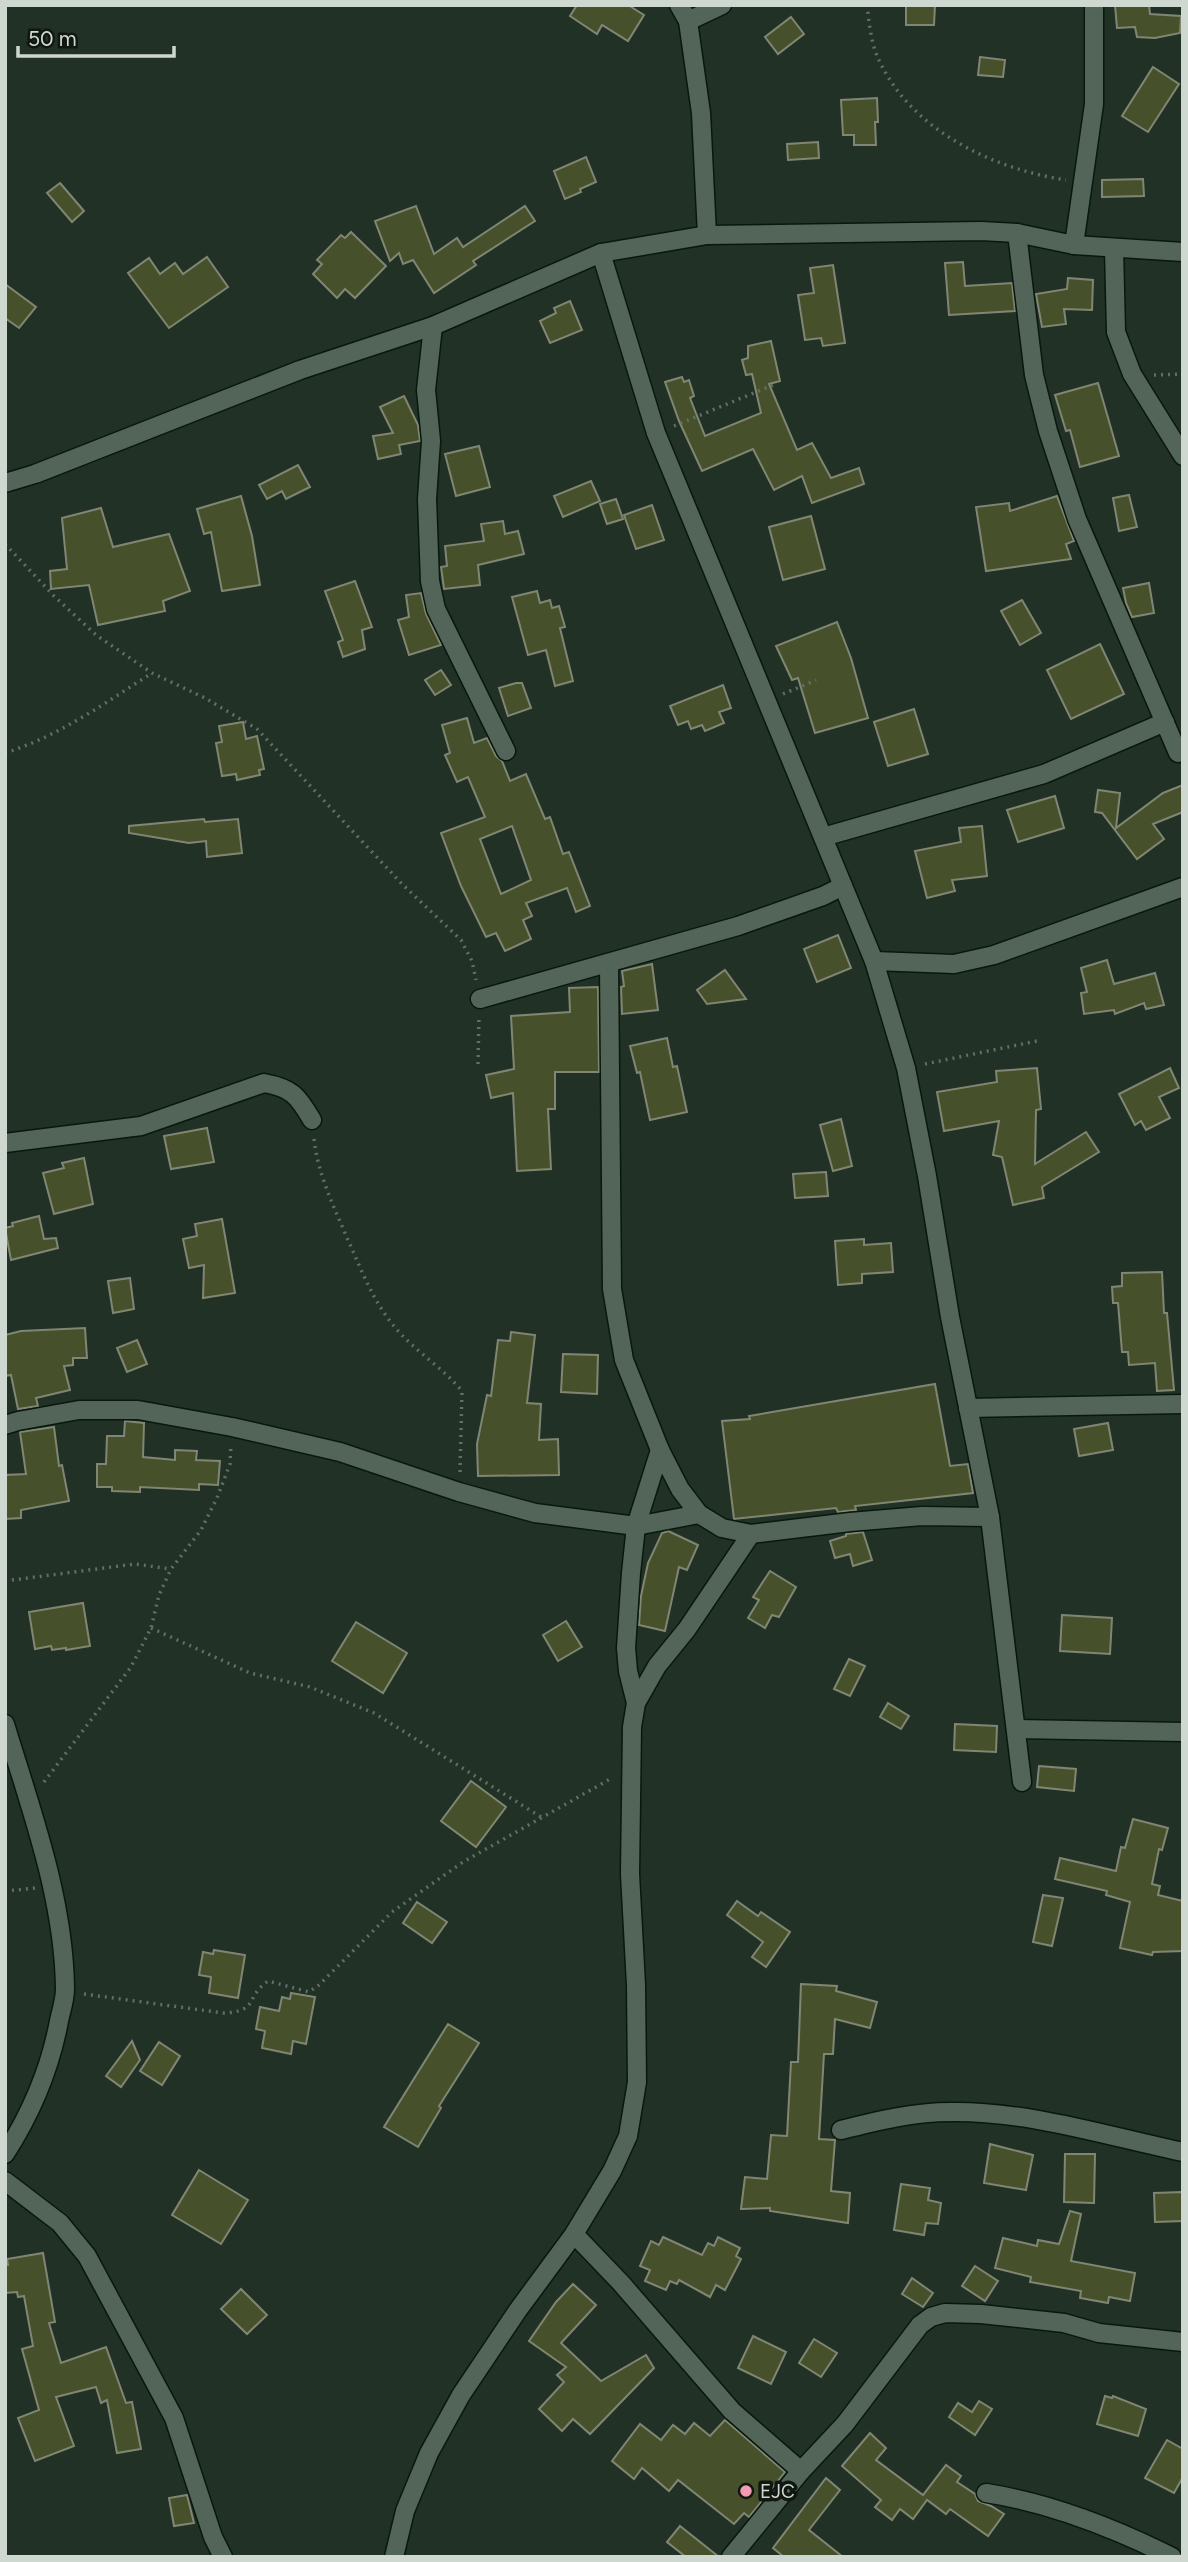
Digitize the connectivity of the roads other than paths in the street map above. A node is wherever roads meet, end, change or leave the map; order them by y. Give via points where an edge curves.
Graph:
1 (722, 5) edge
2 (1094, 5) edge
3 (684, 13) edge
4 (1017, 233) junction
5 (707, 235) junction
6 (1074, 245) junction
7 (1114, 248) junction
8 (1183, 252) edge
9 (601, 253) junction
10 (433, 326) junction
11 (1183, 456) edge
12 (5, 483) edge
13 (1165, 722) junction
14 (506, 751) dead end
15 (1178, 753) dead end
16 (823, 837) junction
17 (843, 887) junction
18 (1183, 887) edge
19 (874, 961) junction
20 (609, 964) junction
21 (480, 999) road end
22 (312, 1120) road end
23 (5, 1143) edge
24 (1183, 1404) edge
25 (968, 1408) junction
26 (5, 1425) edge
27 (660, 1450) junction
28 (699, 1514) junction
29 (990, 1517) junction
30 (636, 1526) junction
31 (751, 1534) junction
32 (636, 1703) junction
33 (5, 1724) edge
34 (1016, 1729) junction
35 (1183, 1732) edge
36 (1022, 1782) dead end
37 (841, 2130) dead end
38 (1183, 2152) edge
39 (5, 2154) edge
40 (5, 2182) edge
41 (574, 2234) junction
42 (1183, 2342) edge
43 (802, 2471) junction
44 (986, 2493) dead end
45 (223, 2557) edge
46 (394, 2557) edge
47 (731, 2557) edge
48 (1172, 2557) edge

1 - 3 street
2 - 6 street via 1094,104
3 - 5 street via 701,113
4 - 5 street
4 - 6 street
4 - 13 street via 1034,375 1048,431 1077,519
5 - 9 street
6 - 7 street
7 - 8 street
7 - 11 street via 1116,332 1132,374
9 - 10 street
9 - 16 street via 656,433
10 - 12 street via 300,370
10 - 14 street via 426,390 431,441 429,581 436,609
13 - 15 street
13 - 16 street via 1044,774
16 - 17 street
17 - 19 street
17 - 20 street via 738,926
18 - 19 street via 994,956 954,964
19 - 25 street via 906,1068
20 - 21 street
20 - 27 street via 612,1289 624,1360
22 - 23 street via 298,1096 264,1083 141,1126
24 - 25 street
25 - 29 street
26 - 30 street via 79,1410 138,1410 340,1452 535,1513
27 - 28 street
27 - 30 street
28 - 30 street
28 - 31 street via 722,1528
29 - 31 street via 922,1516
29 - 34 street
30 - 32 street via 626,1648
31 - 32 street
32 - 41 street via 631,1874 637,2082 628,2136
33 - 39 street via 51,1886 65,1991 52,2058
34 - 35 street
34 - 36 street
37 - 38 street via 898,2116 951,2112 1012,2116
40 - 45 street via 60,2223 87,2256 174,2418
41 - 43 street via 732,2411
41 - 46 street via 461,2395 429,2453 405,2511
42 - 43 street via 1099,2333 1064,2323 944,2312 920,2325 845,2424
43 - 47 street
44 - 48 street via 1025,2499

